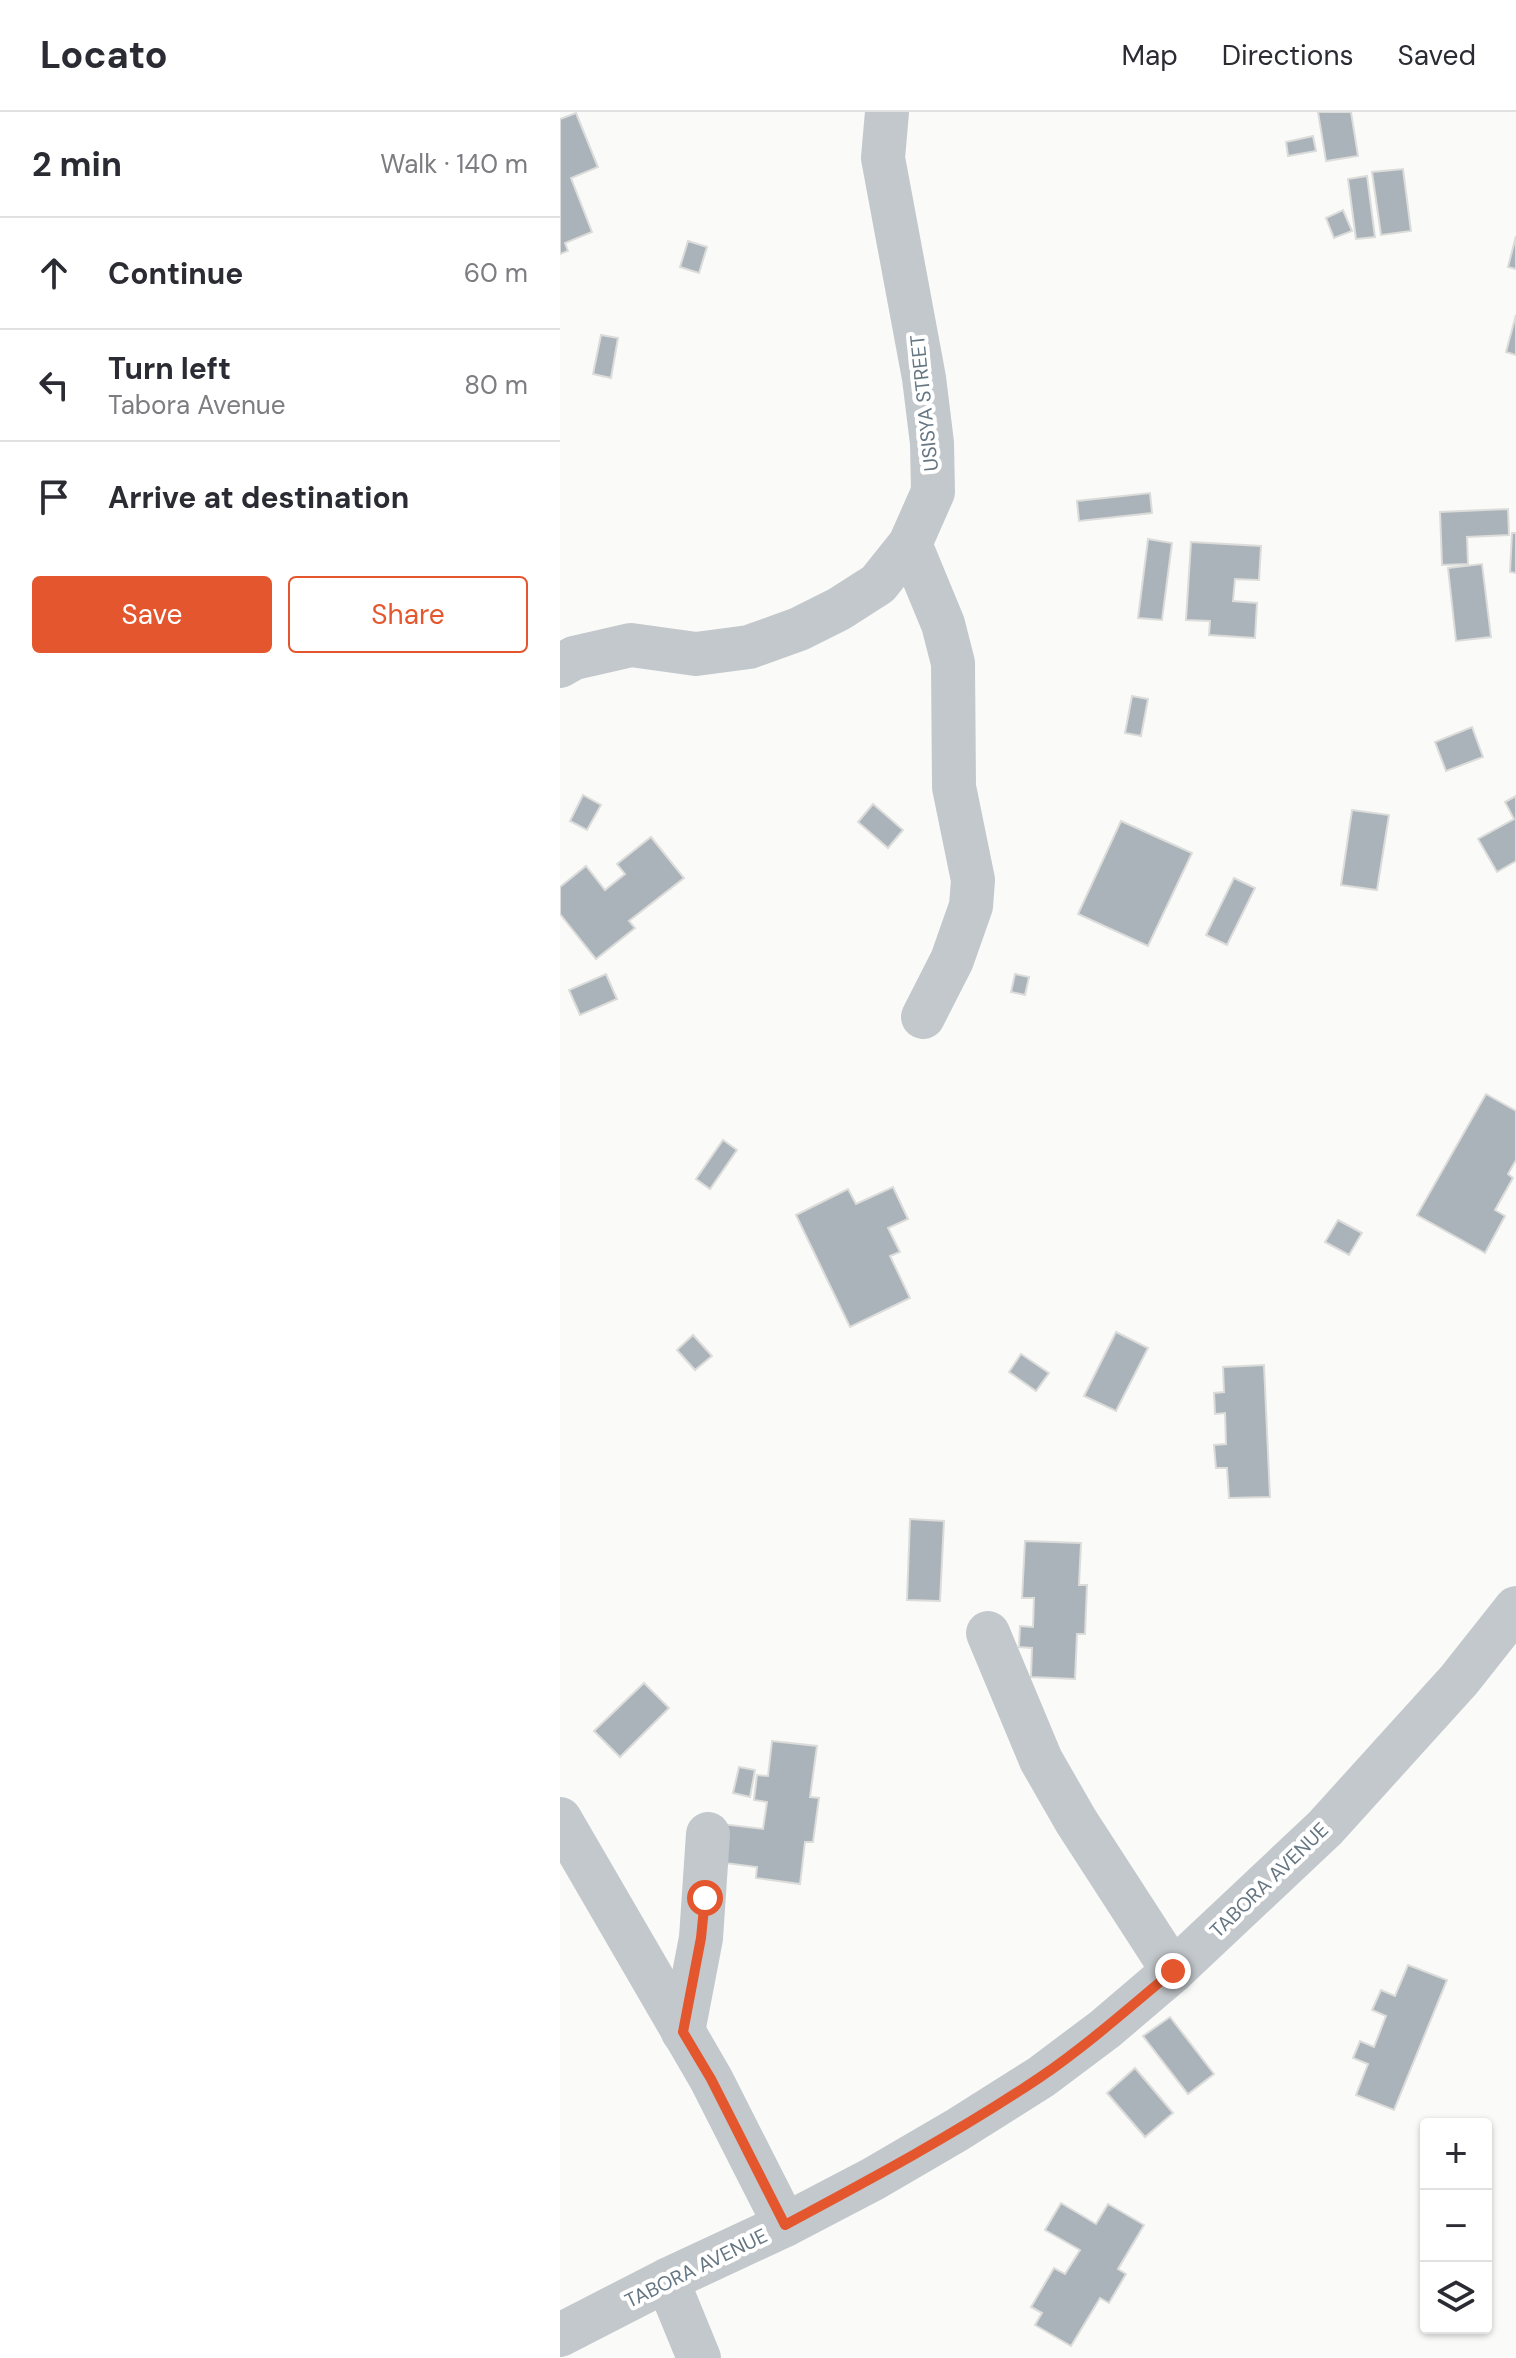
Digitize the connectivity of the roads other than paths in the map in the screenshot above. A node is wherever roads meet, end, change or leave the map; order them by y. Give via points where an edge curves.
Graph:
1 (887, 112) edge
2 (910, 544) junction
3 (560, 666) edge
4 (923, 1017) dead end
5 (1516, 1608) edge
6 (988, 1633) dead end
7 (560, 1819) edge
8 (708, 1834) dead end
9 (1173, 1971) junction
10 (683, 2032) junction
11 (785, 2225) junction
12 (667, 2280) junction
13 (560, 2335) edge
14 (699, 2358) edge

1 - 2 street, USISYA STREET via 883,158 932,443 933,492
2 - 3 street, USISYA STREET via 878,584 839,609 749,647 696,654 631,645
2 - 4 street via 953,663 954,787 973,880 971,906 952,960
5 - 9 street, TABORA AVENUE via 1449,1692 1325,1828
6 - 9 street via 1041,1760
7 - 10 street
8 - 10 street via 701,1938
9 - 11 street, TABORA AVENUE via 1041,2077
10 - 11 street
11 - 12 street, TABORA AVENUE
12 - 13 street, TABORA AVENUE
12 - 14 street

